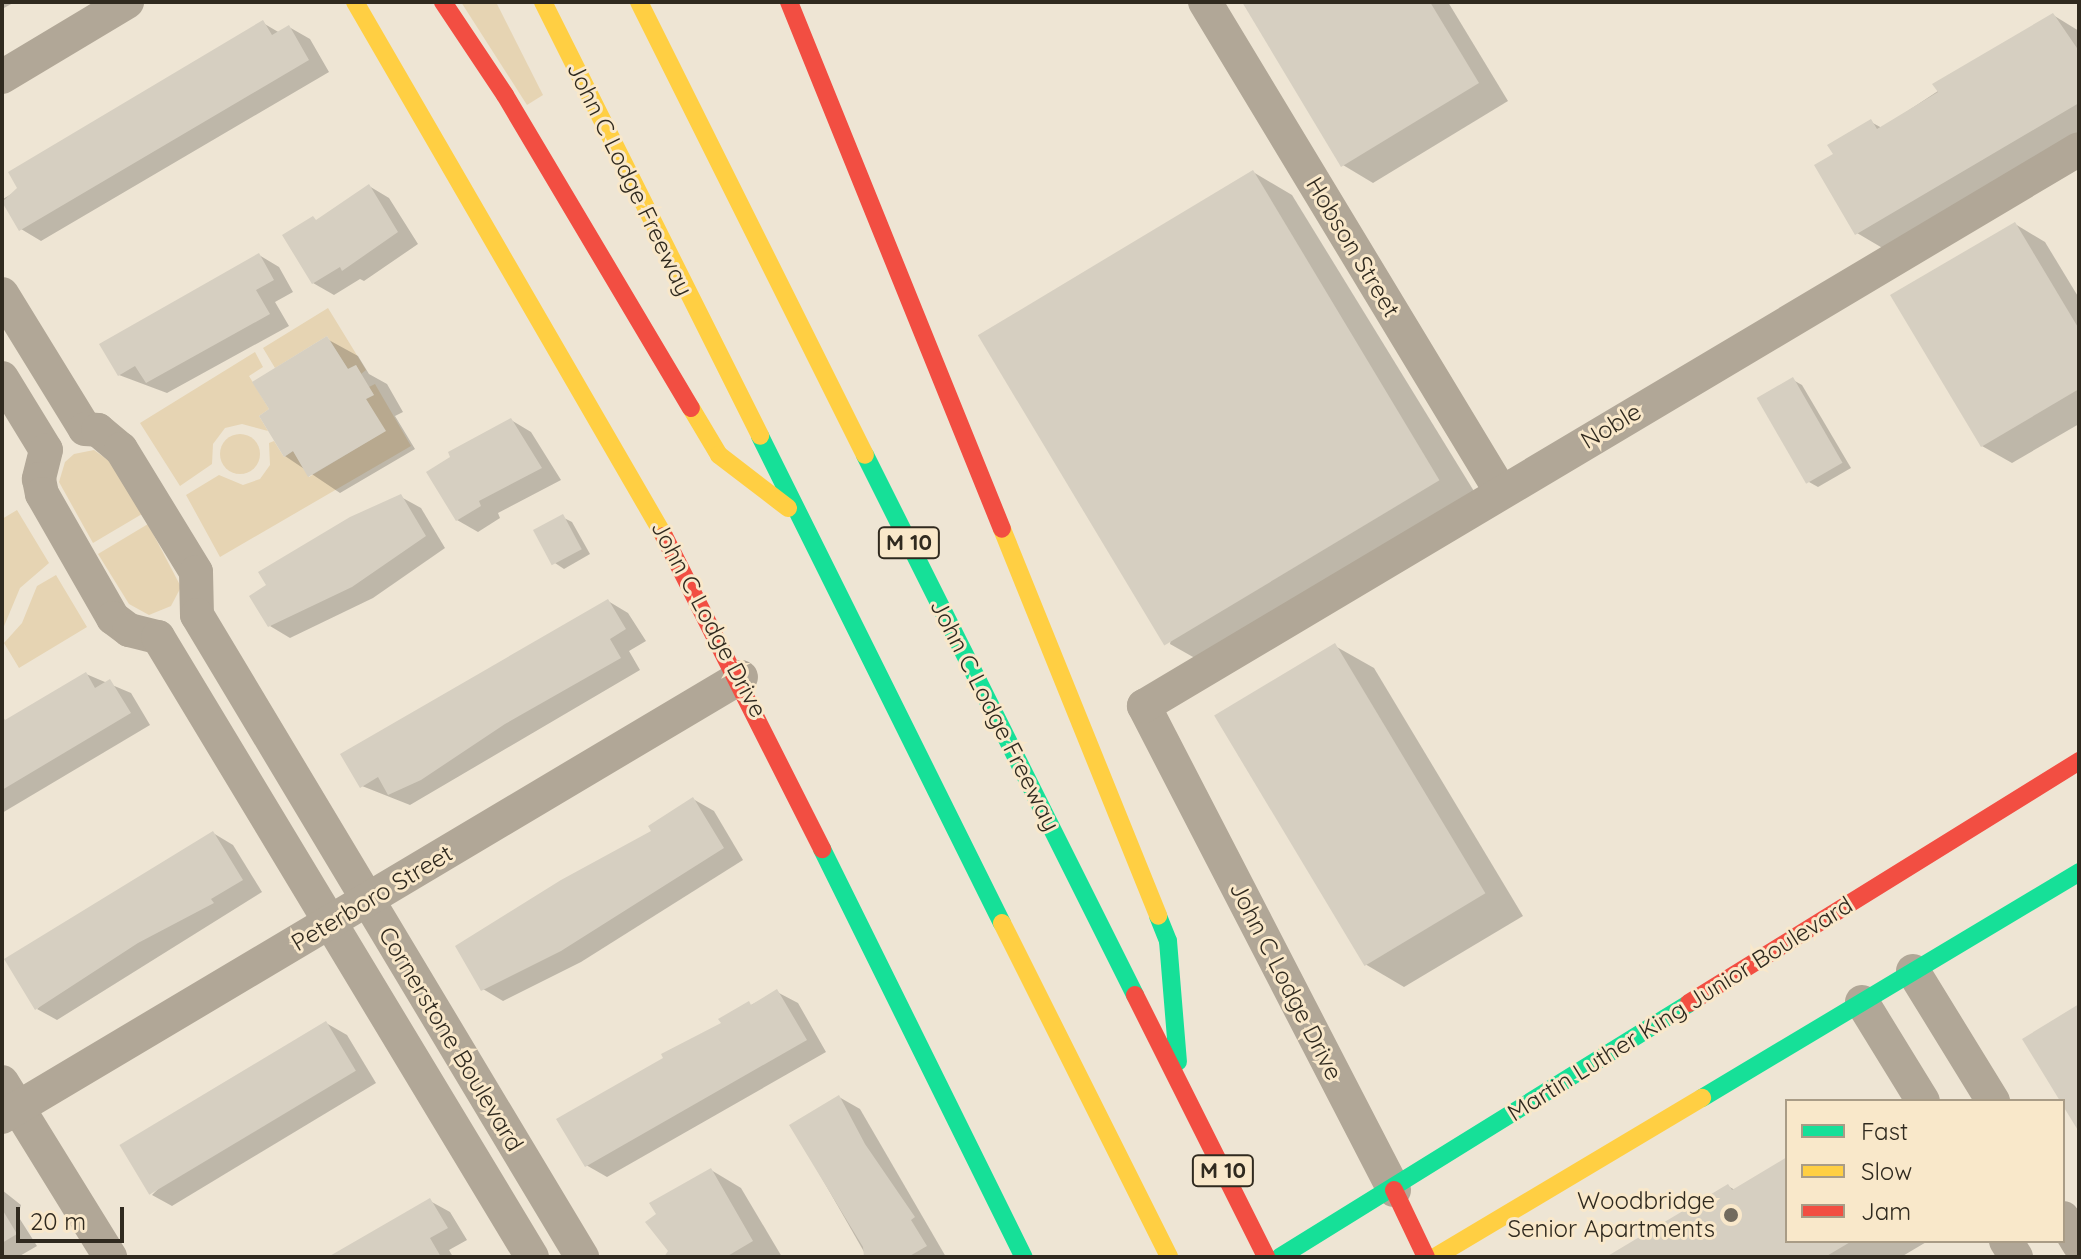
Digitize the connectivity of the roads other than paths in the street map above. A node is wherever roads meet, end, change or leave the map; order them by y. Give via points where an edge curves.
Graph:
1 (127, 2) edge
2 (355, 2) edge
3 (443, 2) edge
4 (543, 2) edge
5 (639, 2) edge
6 (789, 2) edge
7 (1205, 2) edge
8 (2, 77) edge
9 (2079, 149) edge
10 (2, 294) edge
11 (2, 378) edge
12 (85, 429) junction
13 (46, 450) junction
14 (1501, 492) junction
15 (795, 513) junction
16 (197, 615) junction
17 (158, 637) junction
18 (741, 677) junction
19 (1144, 706) joint
20 (2079, 761) edge
21 (2079, 872) edge
22 (367, 900) junction
23 (331, 923) junction
24 (1913, 971) junction
25 (1862, 1002) junction
26 (1180, 1084) junction
27 (1922, 1099) edge
28 (1992, 1099) edge
29 (7, 1102) edge
30 (1394, 1190) junction
31 (2065, 1221) edge
32 (2079, 1245) edge
33 (110, 1257) edge
34 (532, 1257) edge
35 (582, 1257) edge
36 (1024, 1257) edge
37 (1169, 1257) edge
38 (1266, 1257) edge
39 (1280, 1257) edge
40 (1426, 1257) edge
41 (1435, 1257) edge

1 - 8 street
2 - 18 main road, John C Lodge Drive via 621,457
3 - 15 main road via 505,95 719,455
4 - 15 main road, John C Lodge Freeway
5 - 26 main road, John C Lodge Freeway / M 10
6 - 26 main road via 1168,941
7 - 14 street, Hobson Street
9 - 14 street, Noble
10 - 12 street
11 - 13 street
12 - 13 street via 69,431
12 - 16 street, Cornerstone Boulevard via 98,430 121,449 196,572
13 - 17 street via 39,479 42,494 113,618 129,630
14 - 19 street, Noble
15 - 37 main road, John C Lodge Freeway
16 - 17 street via 180,631
16 - 22 street, Cornerstone Boulevard
17 - 23 street, Cornerstone Boulevard
18 - 22 street, Peterboro Street
18 - 36 main road, John C Lodge Drive
19 - 30 street, John C Lodge Drive
20 - 30 main road, Martin Luther King Junior Boulevard
21 - 24 main road
22 - 23 street, Peterboro Street
22 - 35 street, Cornerstone Boulevard
23 - 29 street, Peterboro Street
23 - 34 street, Cornerstone Boulevard
24 - 25 main road
24 - 28 street
25 - 27 street
25 - 41 main road
26 - 38 main road, John C Lodge Freeway / M 10
29 - 33 street
30 - 39 main road, Martin Luther King Junior Boulevard
30 - 40 main road, John C Lodge Drive
31 - 32 street

